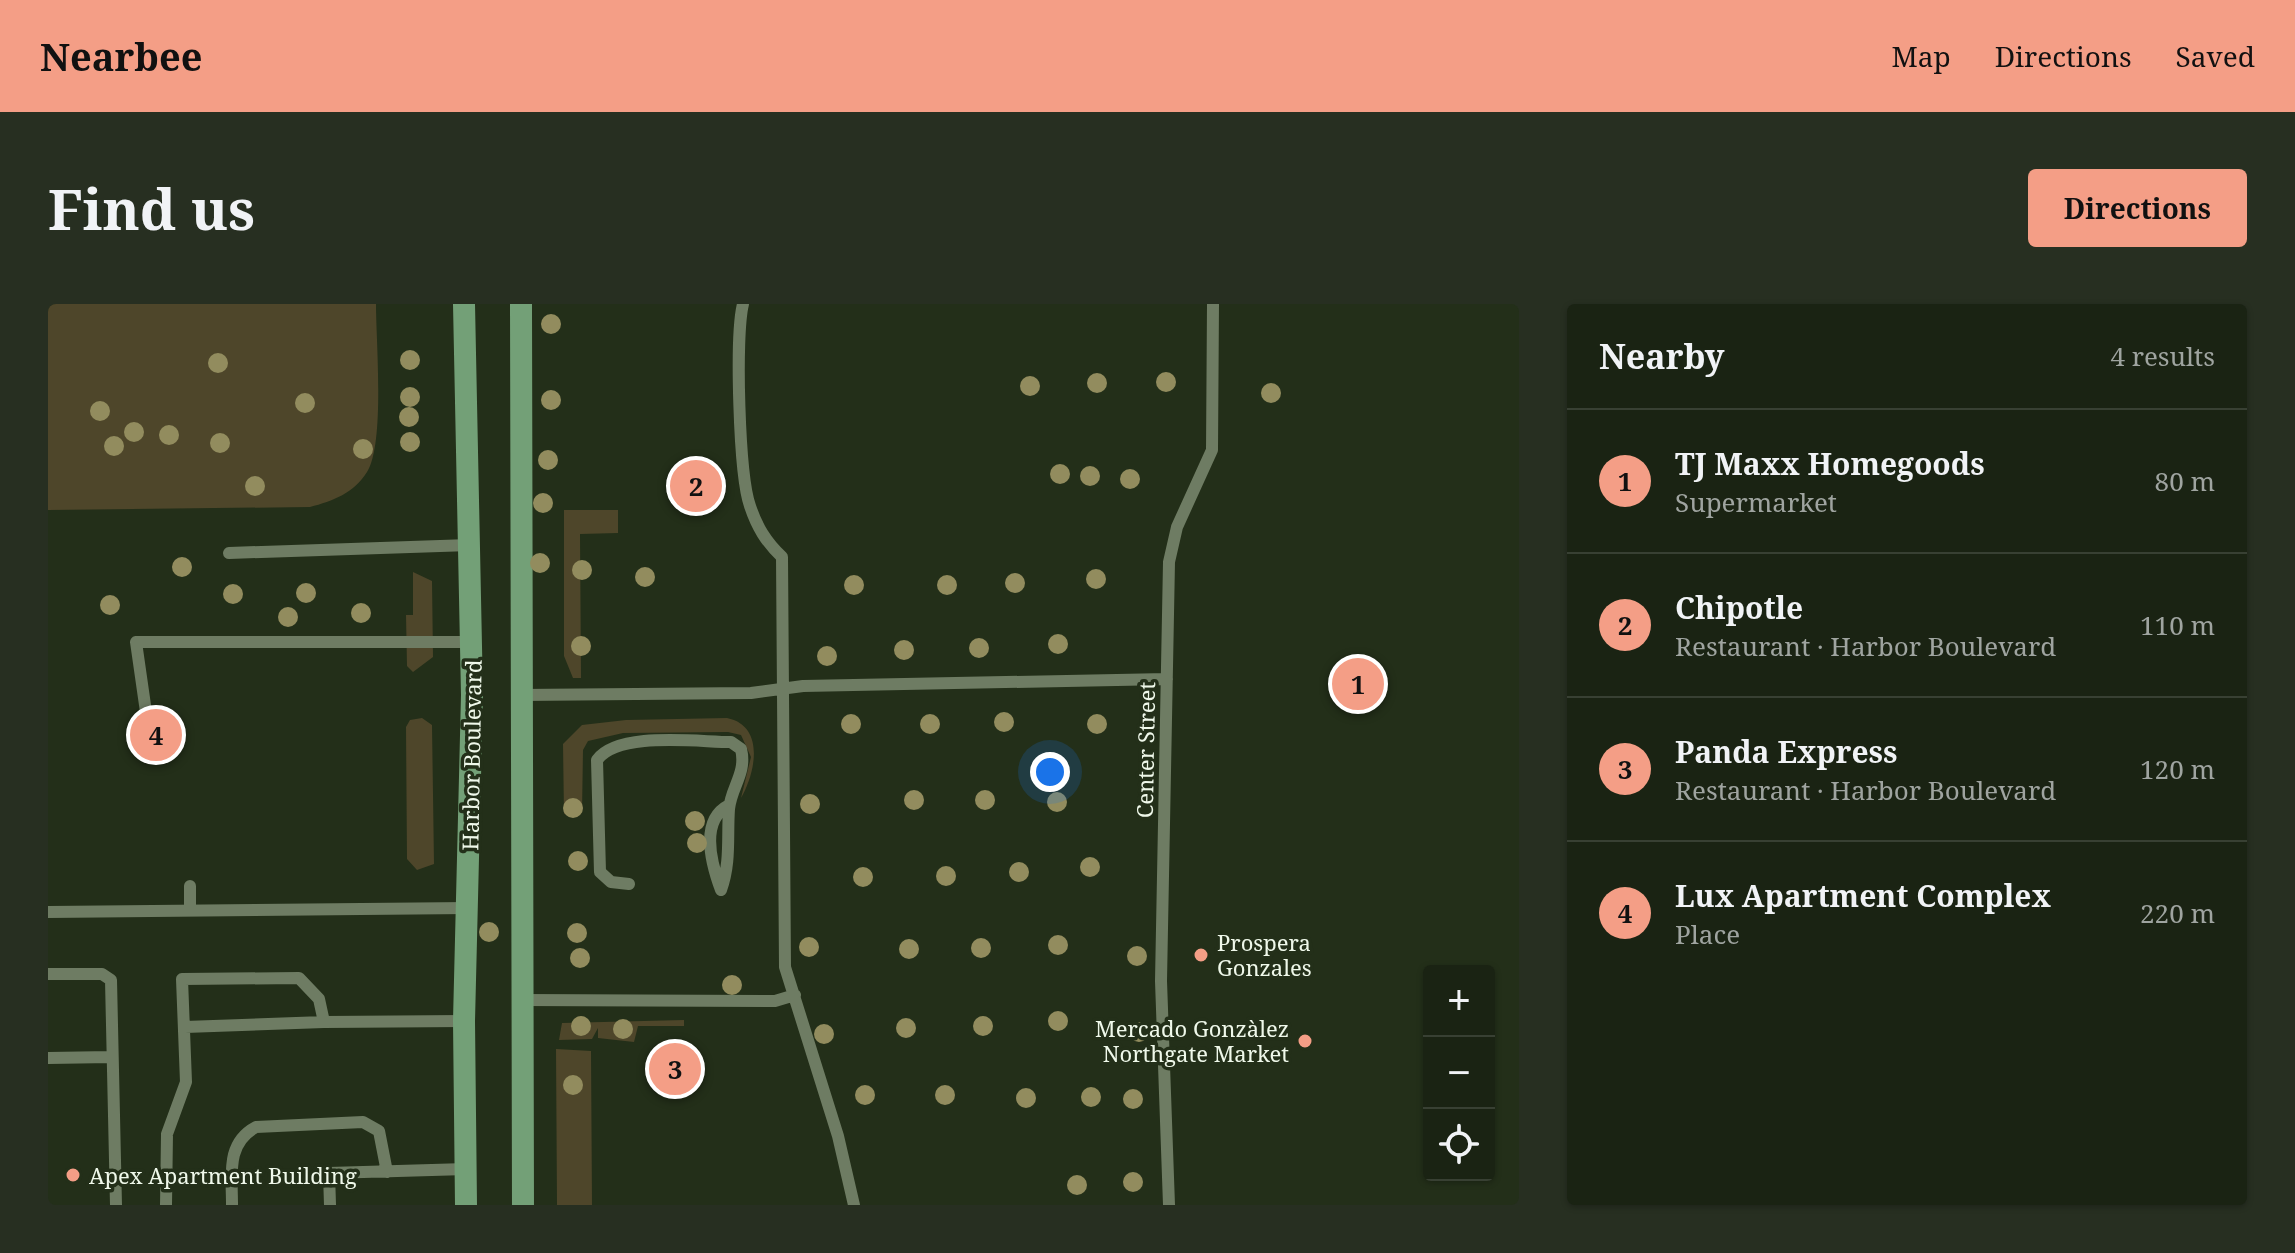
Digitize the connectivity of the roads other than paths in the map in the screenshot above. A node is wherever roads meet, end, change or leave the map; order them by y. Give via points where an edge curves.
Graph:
1 (464, 304) edge
2 (521, 304) edge
3 (743, 304) edge
4 (1213, 304) edge
5 (470, 545) junction
6 (229, 553) dead end
7 (472, 642) junction
8 (1167, 679) junction
9 (783, 689) junction
10 (520, 695) junction
11 (147, 719) dead end
12 (629, 884) dead end
13 (190, 886) dead end
14 (721, 890) dead end
15 (469, 908) junction
16 (190, 909) junction
17 (48, 912) edge
18 (48, 974) edge
19 (795, 995) junction
20 (521, 1000) junction
21 (464, 1021) junction
22 (324, 1022) junction
23 (185, 1027) junction
24 (111, 1057) junction
25 (48, 1058) edge
26 (466, 1169) junction
27 (387, 1172) junction
28 (116, 1205) edge
29 (166, 1205) edge
30 (232, 1205) edge
31 (330, 1205) edge
32 (466, 1205) edge
33 (523, 1205) edge
34 (854, 1205) edge
35 (1169, 1205) edge

1 - 5 main road, Harbor Boulevard
2 - 10 main road
3 - 9 lane via 741,424 748,502 764,540 782,557
4 - 8 lane, Center Street via 1214,436 1208,463 1172,543
5 - 6 lane
5 - 7 main road, Harbor Boulevard
7 - 11 lane via 136,642
7 - 15 main road, Harbor Boulevard
8 - 9 lane
8 - 35 lane, Center Street via 1161,981
9 - 10 lane
9 - 19 lane via 785,967
10 - 20 main road
12 - 14 lane via 611,882 600,872 597,760 604,751 630,742 737,744 743,766 729,805 729,868
13 - 16 lane
15 - 16 lane
15 - 21 main road, Harbor Boulevard
16 - 17 lane
18 - 24 lane via 108,976
19 - 20 lane via 775,1001
19 - 34 lane
20 - 33 main road
21 - 22 lane
21 - 26 main road, Harbor Boulevard
22 - 23 lane
22 - 23 lane via 319,999 299,978 182,979
23 - 29 lane via 186,1082 167,1134
24 - 25 lane
24 - 28 lane
26 - 27 lane
26 - 32 main road, Harbor Boulevard
27 - 30 lane via 379,1131 363,1122 256,1127 241,1135 232,1156
27 - 31 lane via 329,1173

